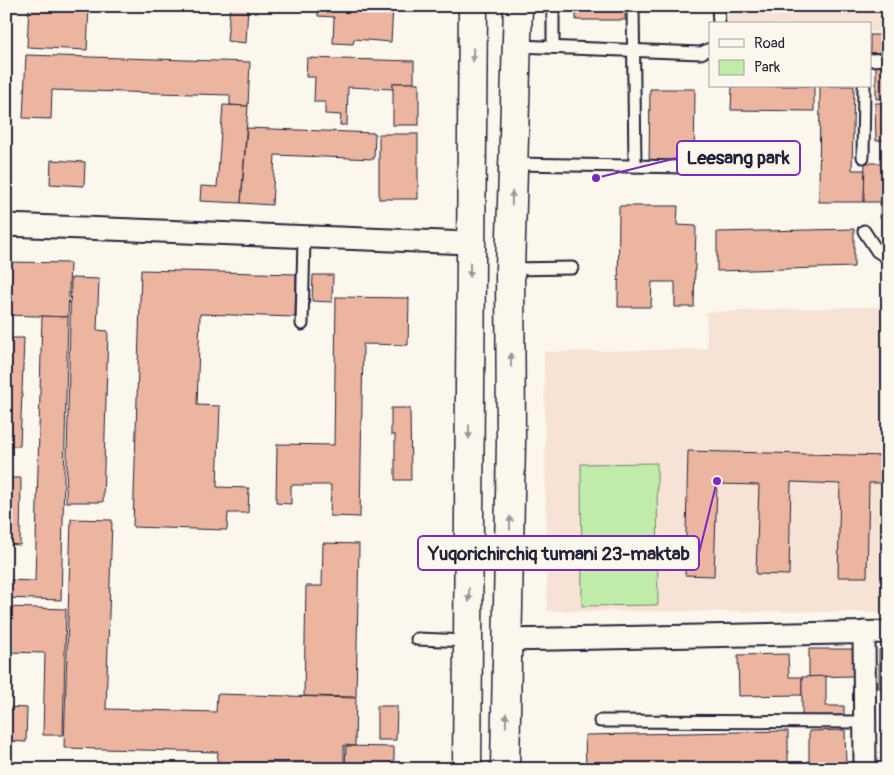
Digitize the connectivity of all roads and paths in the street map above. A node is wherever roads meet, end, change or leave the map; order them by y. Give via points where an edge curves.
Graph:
1 (473, 6) edge
2 (518, 6) edge
3 (554, 6) edge
4 (633, 6) edge
5 (718, 6) edge
6 (719, 22) edge
7 (517, 46) junction
8 (553, 47) junction
9 (709, 49) edge
10 (633, 50) junction
11 (888, 58) edge
12 (872, 60) edge
13 (864, 88) edge
14 (863, 157) dead end
15 (513, 164) junction
16 (635, 166) junction
17 (687, 167) dead end
18 (6, 225) edge
19 (864, 231) dead end
20 (304, 238) junction
21 (470, 242) junction
22 (888, 258) edge
23 (572, 268) dead end
24 (510, 269) junction
25 (302, 324) dead end
26 (864, 632) junction
27 (888, 632) edge
28 (417, 639) dead end
29 (507, 640) junction
30 (468, 641) junction
31 (600, 721) dead end
32 (865, 722) junction
33 (467, 769) edge
34 (506, 769) edge
35 (865, 769) edge

1 -> 21 highway
2 - 7 highway
3 - 8 lane
4 - 10 lane
5 - 6 lane
7 - 8 lane
7 - 15 highway
8 - 10 lane
9 - 10 lane via 701,53
10 - 16 lane
11 - 12 lane
13 - 14 lane
15 - 16 lane
24 -> 15 highway
16 - 17 lane
18 - 20 street
19 - 22 lane via 877,251
20 - 21 street
20 - 25 lane
21 -> 30 highway
23 - 24 lane
29 -> 24 highway
26 - 27 street
26 - 29 street
26 - 32 street
28 - 30 lane
29 - 30 highway
34 -> 29 highway
30 - 33 highway
31 - 32 lane
32 - 35 street

